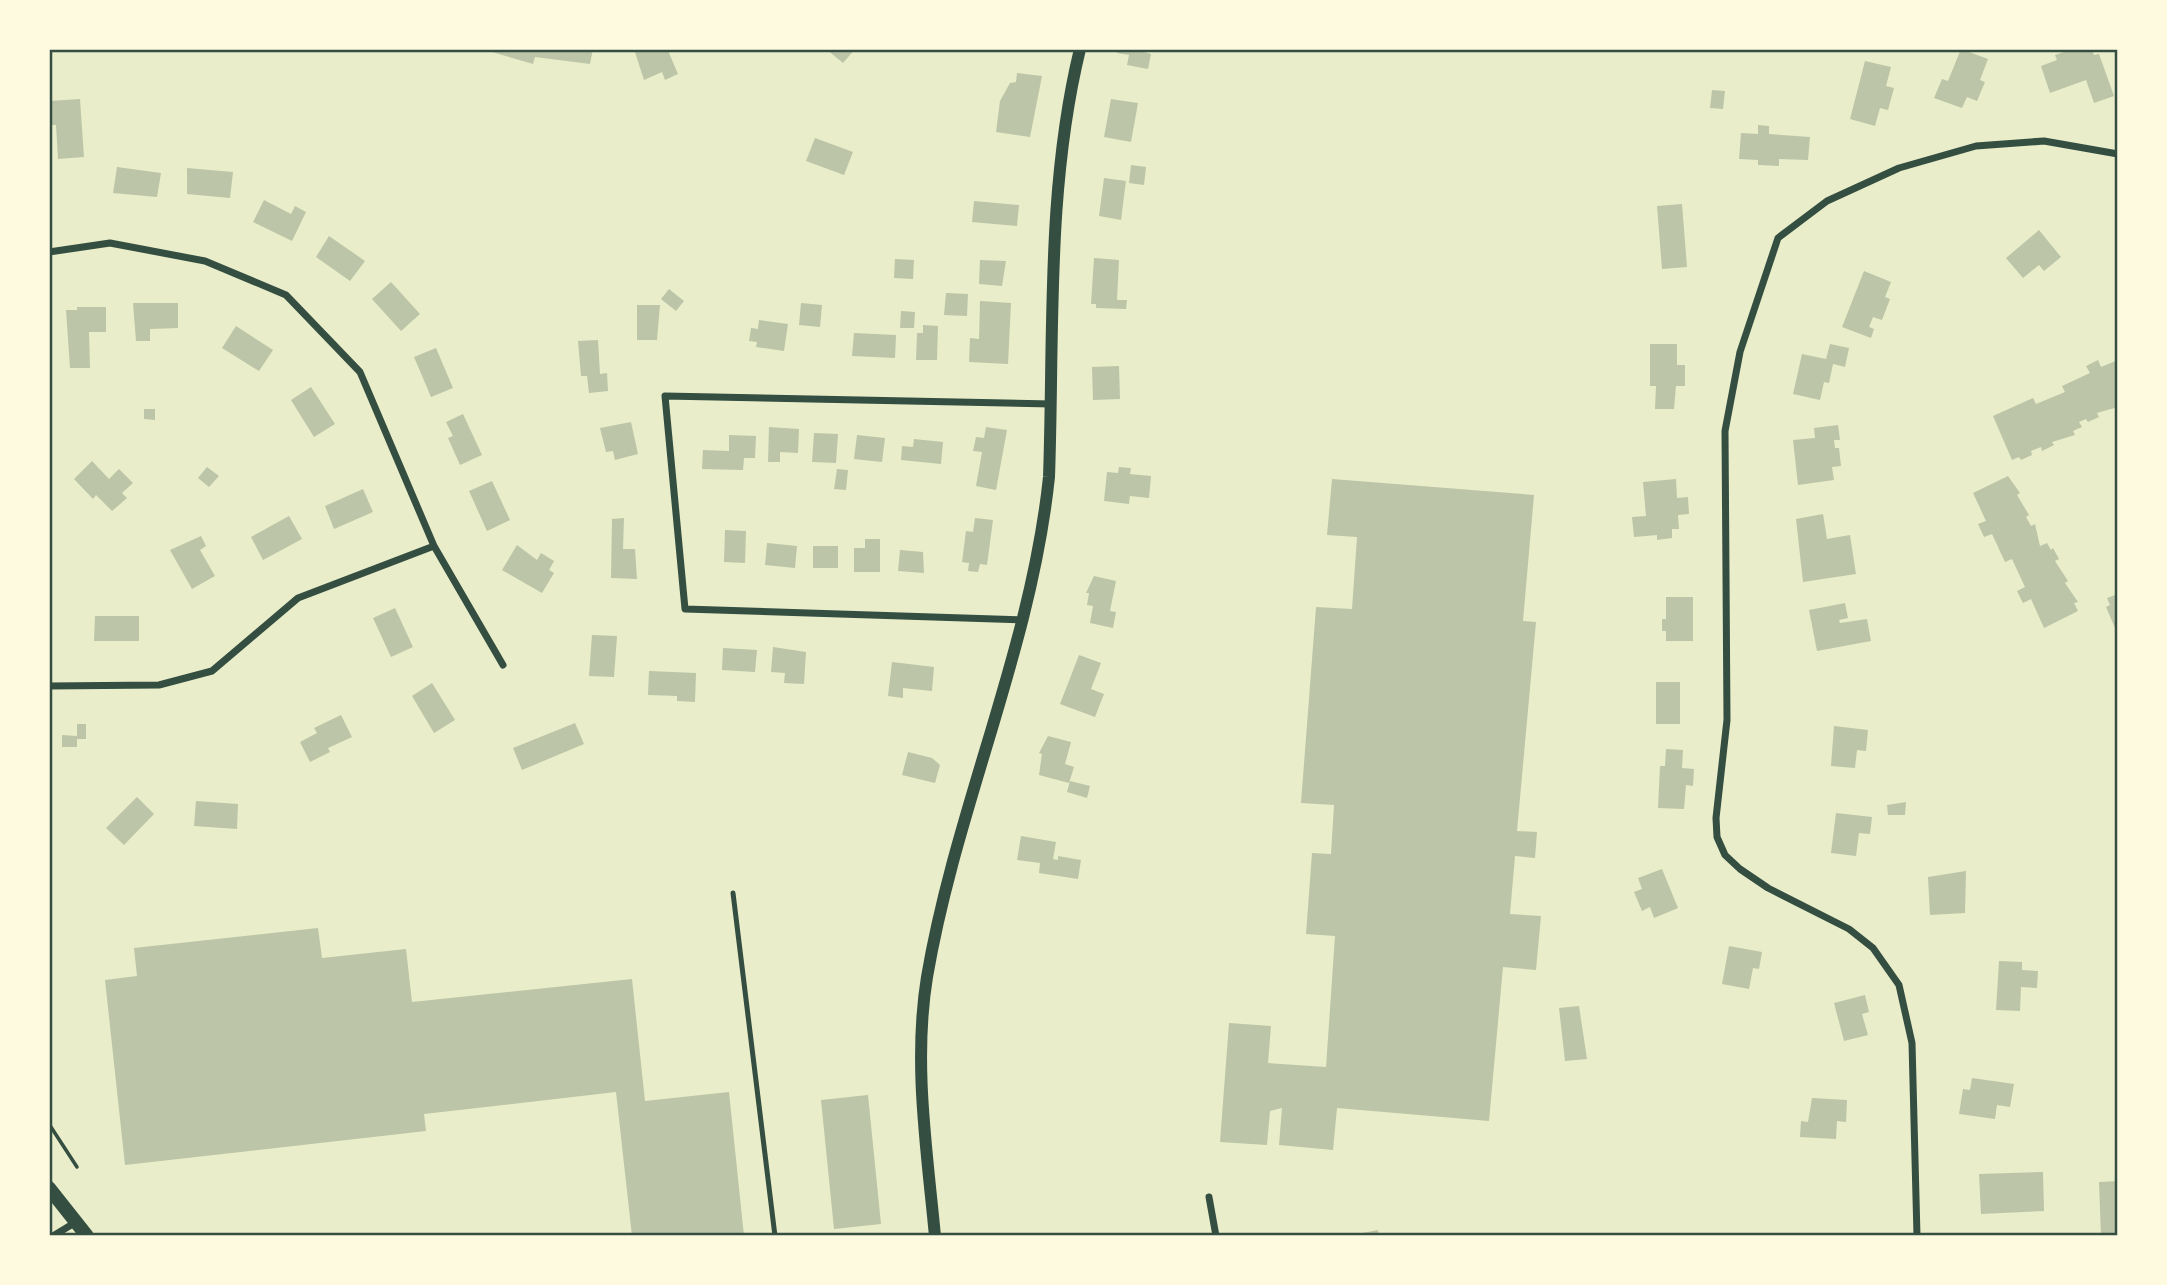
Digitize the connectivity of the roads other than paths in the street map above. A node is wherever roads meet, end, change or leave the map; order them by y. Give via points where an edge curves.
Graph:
1 (1080, 49) edge
2 (2118, 154) edge
3 (49, 252) edge
4 (1052, 404) junction
5 (434, 546) junction
6 (1024, 620) junction
7 (503, 665) dead end
8 (49, 686) edge
9 (733, 893) dead end
10 (49, 1188) edge
11 (1209, 1197) dead end
12 (77, 1222) junction
13 (53, 1236) edge
14 (87, 1236) edge
15 (775, 1236) edge
16 (935, 1236) edge
17 (1216, 1236) edge
18 (1917, 1236) edge

1 - 4 street via 1056,224
2 - 18 street via 2044,141 1976,146 1899,168 1828,201 1777,238 1740,352 1725,431 1727,720 1717,837 1725,855 1740,869 1849,929 1873,948 1899,985 1912,1043
3 - 5 street via 110,243 205,261 286,295 360,372
4 - 6 street via 1045,518
4 - 6 street via 665,396 685,608
5 - 7 street
5 - 8 street via 298,598 212,671 159,685
6 - 16 street via 956,854 927,979 922,1077
9 - 15 lane
10 - 12 main road
11 - 17 street
12 - 13 street
12 - 14 main road

